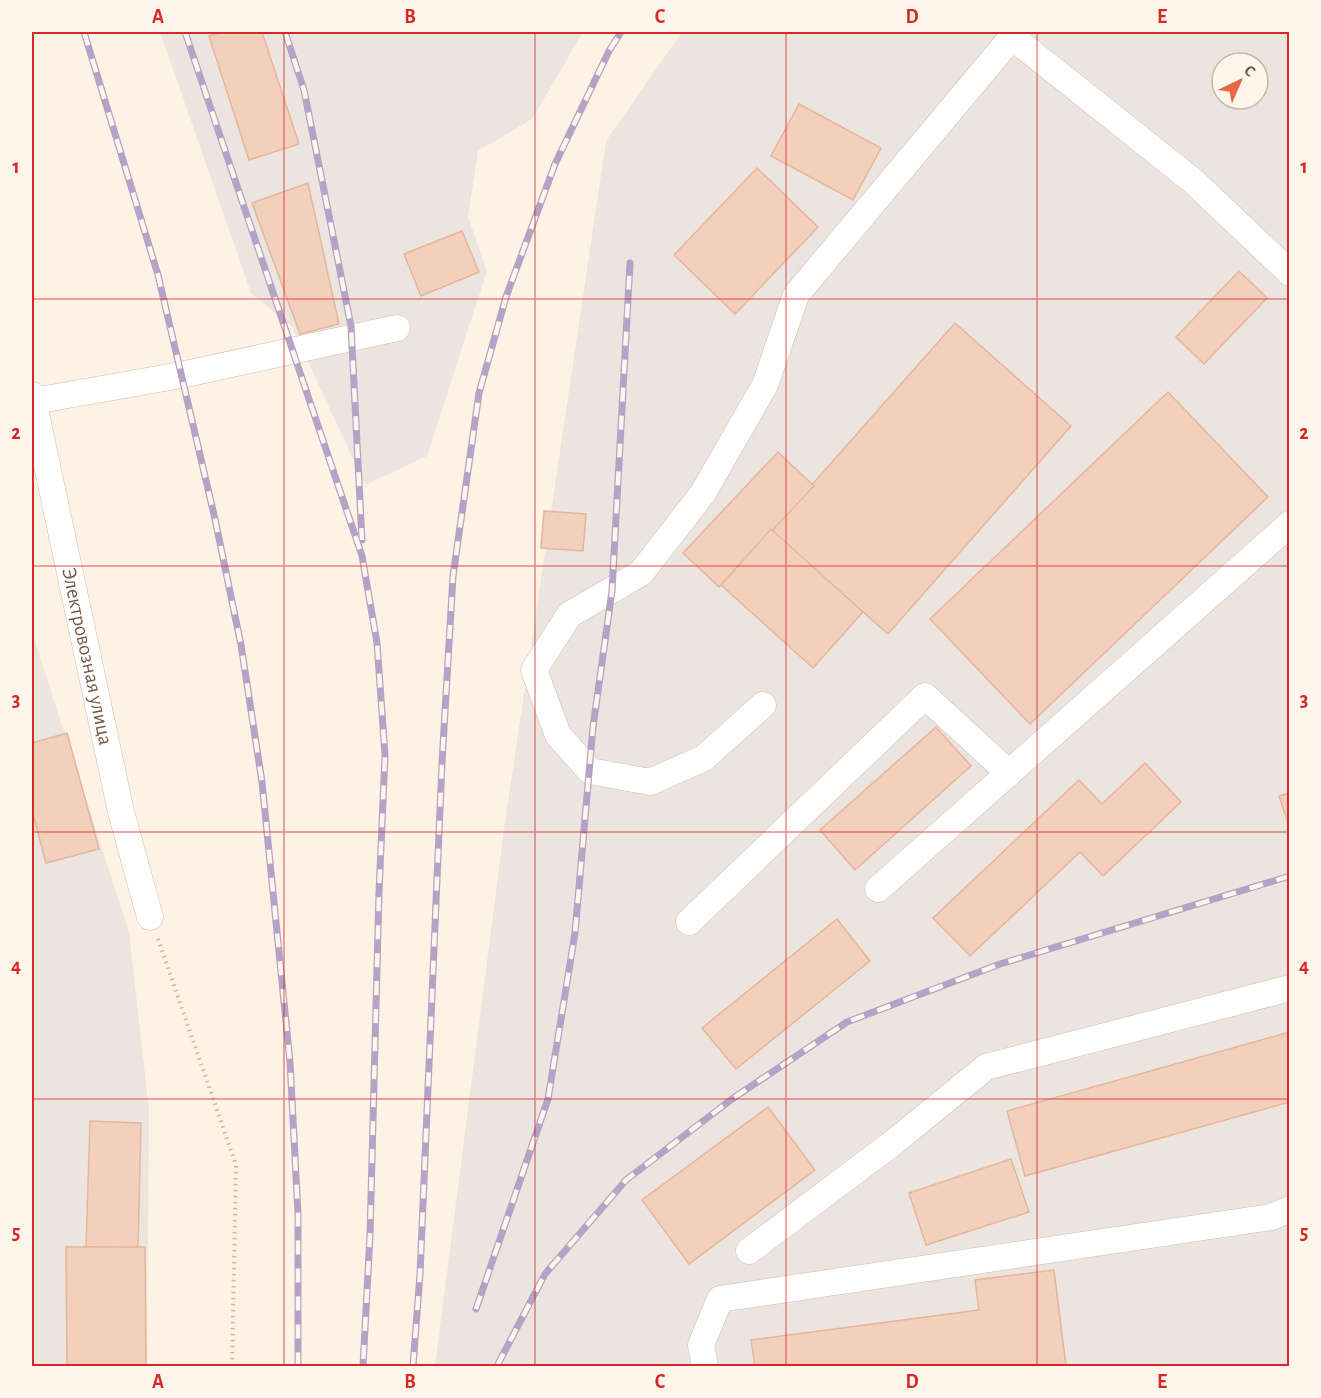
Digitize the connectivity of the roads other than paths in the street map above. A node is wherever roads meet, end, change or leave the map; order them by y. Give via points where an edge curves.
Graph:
1 (1008, 34) edge
2 (1290, 273) edge
3 (397, 328) dead end
4 (33, 398) edge
5 (1290, 524) edge
6 (764, 705) dead end
7 (1009, 773) junction
8 (878, 889) dead end
9 (150, 917) road end
10 (689, 922) dead end
11 (1290, 988) edge
12 (1290, 1209) edge
13 (749, 1251) dead end
14 (705, 1366) edge

1 - 2 street via 1193,182
1 - 6 street via 796,295 765,385 703,493 640,573 569,615 534,670 558,735 590,771 650,782 704,758
3 - 4 street via 181,375
4 - 9 street, Электровозная улица via 121,812
5 - 7 street
7 - 8 street
7 - 10 street via 925,696
11 - 13 street via 986,1067 894,1143
12 - 14 street via 1271,1217 720,1299 701,1345

